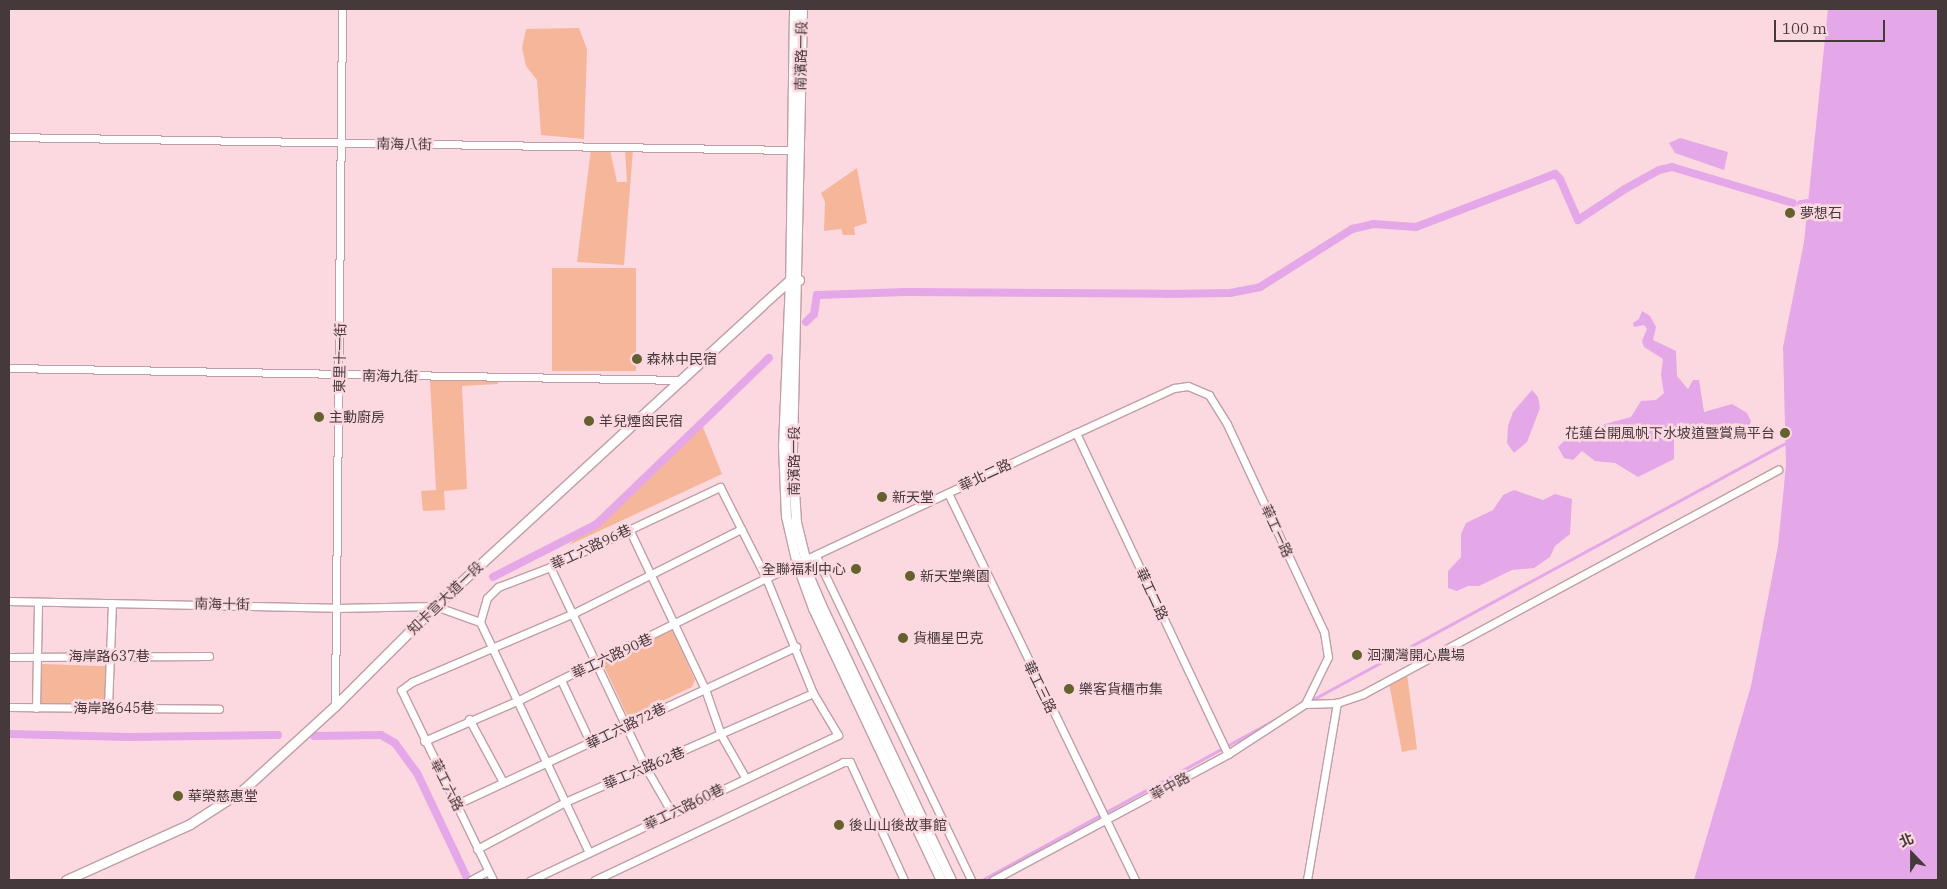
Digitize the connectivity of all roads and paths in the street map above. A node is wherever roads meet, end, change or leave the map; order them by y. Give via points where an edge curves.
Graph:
1 (342, 9) edge
2 (794, 9) edge
3 (802, 9) edge
4 (9, 137) edge
5 (343, 143) junction
6 (796, 150) junction
7 (794, 280) junction
8 (9, 368) edge
9 (340, 375) junction
10 (682, 380) junction
11 (1174, 388) joint
12 (1076, 433) junction
13 (1778, 470) dead end
14 (948, 493) junction
15 (741, 529) junction
16 (629, 530) junction
17 (816, 556) junction
18 (801, 562) junction
19 (550, 567) junction
20 (651, 575) junction
21 (766, 578) junction
22 (9, 601) edge
23 (38, 602) junction
24 (112, 603) junction
25 (435, 606) junction
26 (336, 608) junction
27 (574, 613) junction
28 (480, 622) junction
29 (675, 626) junction
30 (492, 648) junction
31 (796, 648) junction
32 (37, 656) junction
33 (109, 656) junction
34 (209, 656) dead end
35 (9, 657) edge
36 (597, 662) junction
37 (561, 680) junction
38 (705, 689) junction
39 (813, 693) junction
40 (517, 701) junction
41 (1337, 703) junction
42 (1305, 704) junction
43 (335, 706) junction
44 (9, 707) edge
45 (108, 707) junction
46 (36, 708) junction
47 (219, 709) dead end
48 (469, 719) junction
49 (624, 725) junction
50 (721, 735) junction
51 (424, 741) junction
52 (591, 744) junction
53 (1228, 754) junction
54 (544, 762) junction
55 (646, 768) junction
56 (745, 778) junction
57 (503, 782) junction
58 (565, 802) junction
59 (457, 804) junction
60 (672, 813) junction
61 (1107, 821) junction
62 (478, 849) junction
63 (589, 853) junction
64 (488, 871) junction
65 (66, 880) edge
66 (471, 880) edge
67 (493, 880) edge
68 (531, 880) edge
69 (595, 880) edge
70 (904, 880) edge
71 (941, 880) edge
72 (951, 880) edge
73 (971, 880) edge
74 (993, 880) edge
75 (1135, 880) edge
76 (1307, 880) edge

1 - 5 street, 東里十一街
2 - 6 main road, 南濱路一段
3 - 6 main road, 南濱路一段
4 - 5 street, 南海八街
5 - 6 street, 南海八街
5 - 9 street, 東里十一街
6 - 7 main road, 南濱路一段
7 - 10 main road, 知卡宣大道一段
7 - 18 main road, 南濱路一段 via 783,485 786,516
8 - 9 street, 南海九街
9 - 10 street, 南海九街
9 - 26 street, 東里十一街
10 - 25 main road, 知卡宣大道一段
11 - 12 street, 華北二路
11 - 42 street, 華工一路 via 1188,386 1201,390 1216,405 1324,632 1328,657
12 - 14 street, 華北二路
12 - 53 street, 華工二路
13 - 41 street
14 - 17 street, 華北二路
14 - 61 street, 華工三路
15 - 16 street, 華工六路96巷 via 720,487
15 - 20 street
15 - 21 street
16 - 19 street, 華工六路96巷
16 - 20 street
17 - 18 street, 華北二路
17 - 73 street
18 - 21 street, 華工六路90巷
18 - 71 main road, 南濱路一段 via 813,608
18 - 72 main road, 南濱路一段
19 - 27 street
19 - 28 street, 華工六路96巷 via 498,587 487,598
20 - 27 street
20 - 29 street
21 - 29 street, 華工六路90巷
21 - 31 street
22 - 23 street, 南海十街
23 - 24 street, 南海十街
23 - 32 street
24 - 26 street, 南海十街
24 - 33 street
25 - 26 street, 南海十街
25 - 28 street
25 - 43 main road, 知卡宣大道一段
26 - 43 street, 東里十一街
27 - 30 street
27 - 36 street
28 - 30 street
29 - 36 street, 華工六路90巷
29 - 38 street
30 - 40 street
30 - 51 street, 華工六路 via 401,690
31 - 38 street, 華工六路72巷
31 - 39 street
32 - 33 street, 海岸路637巷
32 - 35 street, 海岸路637巷
32 - 46 street
33 - 34 street, 海岸路637巷
33 - 45 street
36 - 37 street, 華工六路90巷
36 - 49 street
37 - 40 street, 華工六路90巷
37 - 52 street
38 - 49 street, 華工六路72巷
38 - 50 street
39 - 50 street, 華工六路62巷
39 - 56 street, 華工六路60巷 via 838,735
40 - 48 street, 華工六路90巷
40 - 54 street
41 - 42 street
41 - 76 street
42 - 53 street, 華中路
43 - 65 main road, 知卡宣大道一段 via 236,794 190,824
44 - 46 street, 海岸路645巷
45 - 46 street, 海岸路645巷
45 - 47 street, 海岸路645巷
48 - 51 street, 華工六路90巷
48 - 57 street
49 - 52 street, 華工六路72巷
49 - 55 street
50 - 55 street, 華工六路62巷
50 - 56 street
51 - 59 street, 華工六路
52 - 54 street, 華工六路72巷
53 - 61 street, 華中路
54 - 57 street, 華工六路72巷
54 - 58 street
55 - 58 street, 華工六路62巷
55 - 60 street
56 - 60 street, 華工六路60巷
57 - 59 street, 華工六路72巷
58 - 62 street, 華工六路62巷
58 - 63 street
59 - 62 street, 華工六路
60 - 63 street, 華工六路60巷
61 - 74 street, 華中路
61 - 75 street, 華工三路
62 - 64 street, 華工六路
63 - 68 street, 華工六路60巷
64 - 66 street
64 - 67 street, 華工六路
69 - 70 street via 843,762 850,762

